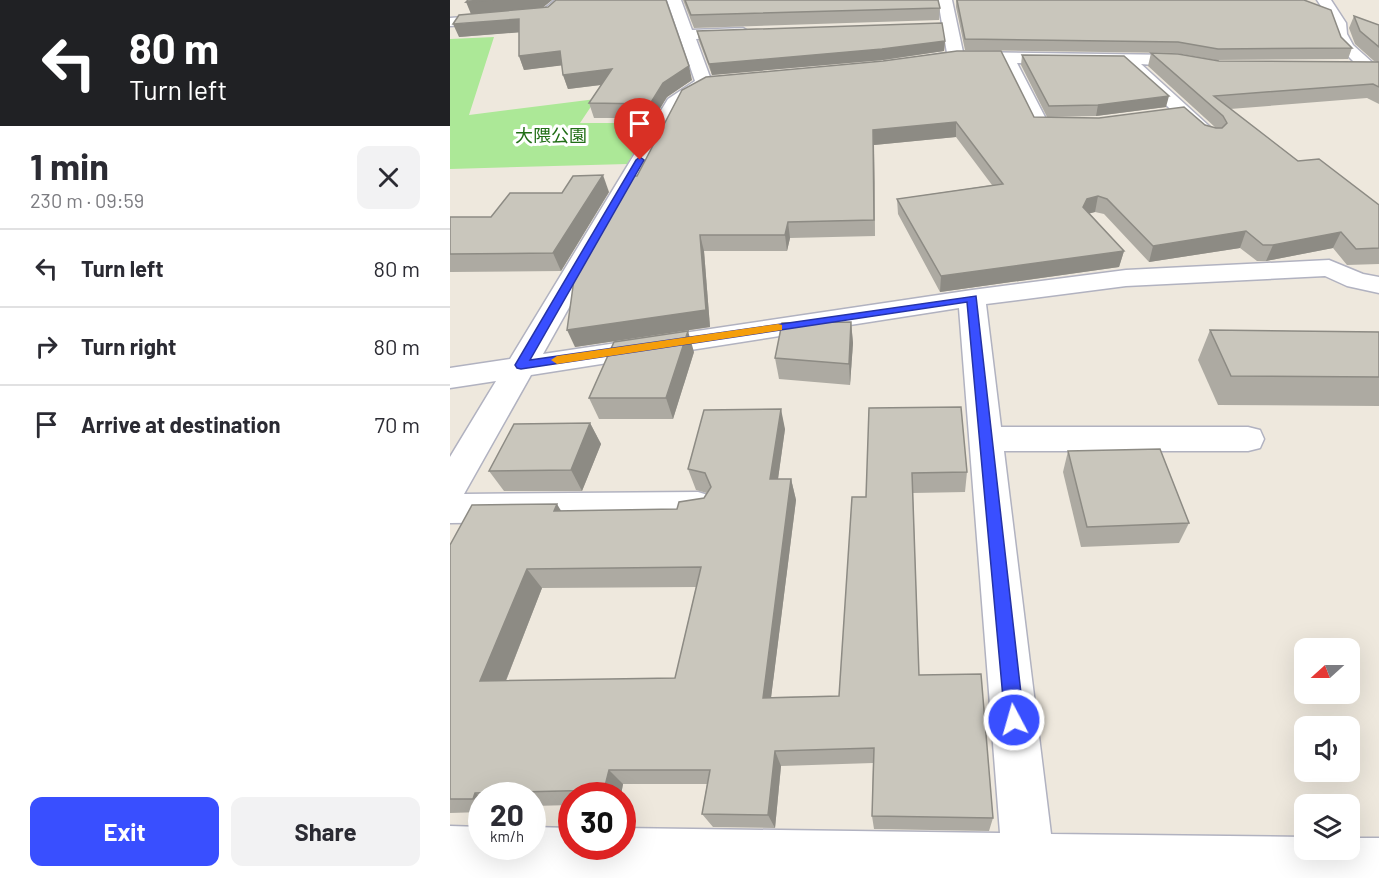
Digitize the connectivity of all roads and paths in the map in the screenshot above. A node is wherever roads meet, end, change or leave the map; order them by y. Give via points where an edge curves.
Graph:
1 (563, 0) edge
2 (674, 0) edge
3 (945, 0) edge
4 (1324, 0) edge
5 (450, 22) edge
6 (755, 31) edge
7 (687, 35) junction
8 (956, 57) junction
9 (1007, 58) junction
10 (1128, 60) junction
11 (904, 64) edge
12 (1205, 66) edge
13 (1343, 66) edge
14 (1373, 68) edge
15 (738, 80) edge
16 (704, 83) junction
17 (1185, 113) junction
18 (1163, 116) edge
19 (1096, 124) edge
20 (1210, 136) edge
21 (1123, 253) edge
22 (1145, 277) junction
23 (1379, 285) edge
24 (972, 298) junction
25 (521, 365) junction
26 (450, 378) edge
27 (986, 439) junction
28 (1248, 439) dead end
29 (450, 487) edge
30 (698, 506) edge
31 (450, 509) edge
32 (450, 852) edge
33 (1379, 864) edge
34 (1029, 869) edge

1 - 5 street via 546,15
2 - 7 street
3 - 8 street via 943,26
4 - 14 street via 1339,23 1347,47
6 - 7 street
7 - 16 street
8 - 9 street
8 - 11 street
9 - 10 street
9 - 19 street via 1039,125
10 - 12 street via 1175,60
10 - 17 street
13 - 14 street
15 - 16 street
16 - 25 street via 677,99
17 - 18 street
17 - 20 street
21 - 22 street
22 - 23 street via 1329,268 1356,281
22 - 24 street
24 - 25 street
24 - 27 street
25 - 26 street
25 - 29 street
27 - 28 street
27 - 34 street
30 - 31 street
32 - 34 street
33 - 34 street

